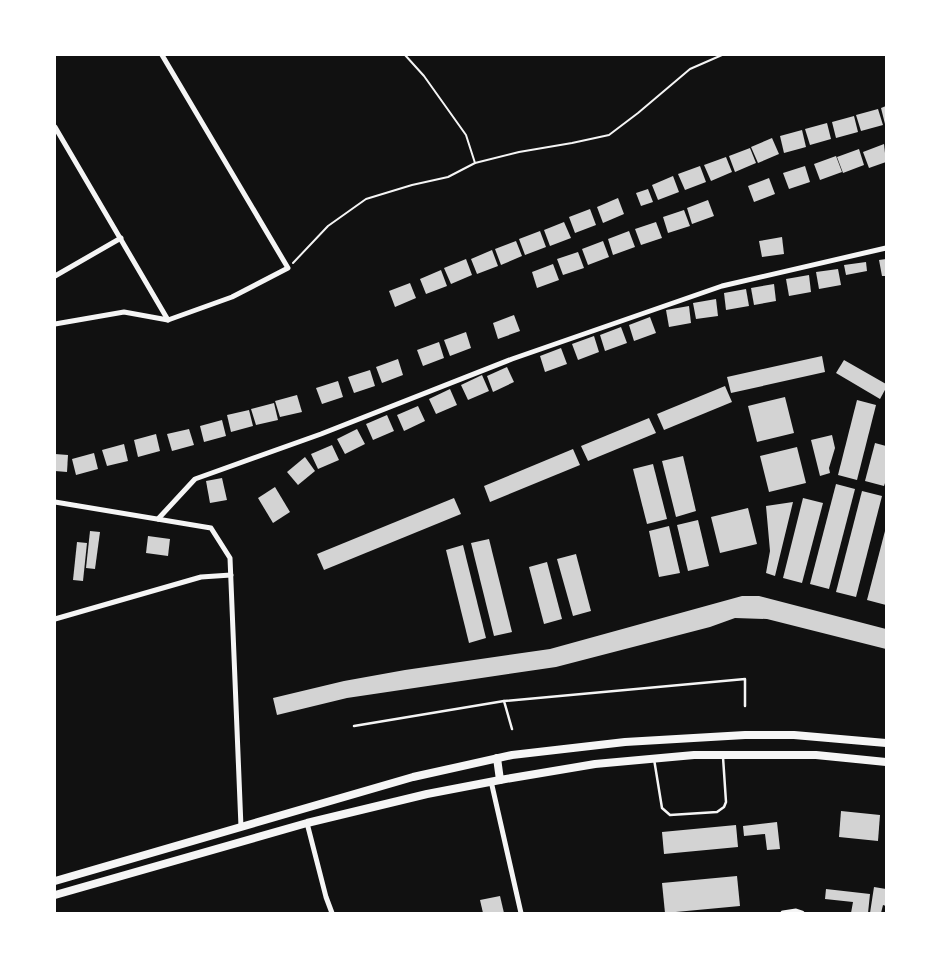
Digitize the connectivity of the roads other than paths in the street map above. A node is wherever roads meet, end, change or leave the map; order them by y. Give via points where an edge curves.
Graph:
1 (162, 55) edge
2 (55, 127) edge
3 (62, 138) junction
4 (55, 143) edge
5 (121, 238) junction
6 (886, 248) edge
7 (55, 276) edge
8 (168, 320) junction
9 (55, 324) edge
10 (55, 502) edge
11 (158, 519) junction
12 (231, 575) junction
13 (55, 618) edge
14 (504, 701) junction
15 (745, 706) dead end
16 (354, 726) dead end
17 (512, 729) dead end
18 (886, 743) edge
19 (723, 754) junction
20 (497, 758) junction
21 (654, 758) junction
22 (886, 762) edge
23 (500, 780) junction
24 (491, 781) junction
25 (307, 823) junction
26 (241, 827) junction
27 (55, 881) edge
28 (55, 895) edge
29 (332, 913) edge
30 (521, 913) edge
31 (783, 913) edge
32 (802, 913) edge

1 - 8 street via 288,268 232,297
2 - 3 street
3 - 4 street
3 - 5 street
5 - 7 street
5 - 8 street
6 - 11 street via 722,286 512,359 321,434 195,479
8 - 9 street via 124,312
10 - 11 street
11 - 12 street via 211,528 230,558
12 - 13 street via 201,577
12 - 26 street
14 - 15 lane via 745,680
14 - 16 lane
14 - 17 lane
18 - 20 highway via 794,734 745,735 625,742
19 - 21 highway
19 - 21 lane via 724,807 717,812 670,816 662,808
19 - 22 highway via 816,755
20 - 23 highway
20 - 26 highway via 413,777
21 - 23 highway
23 - 24 highway
24 - 25 highway
24 - 30 street
25 - 28 highway
25 - 29 street
26 - 27 highway
31 - 32 street

